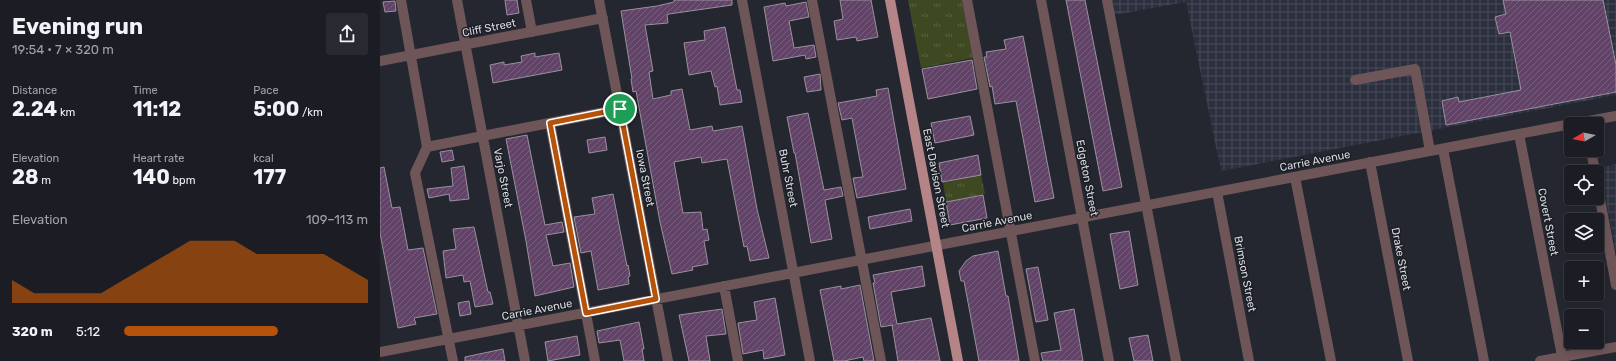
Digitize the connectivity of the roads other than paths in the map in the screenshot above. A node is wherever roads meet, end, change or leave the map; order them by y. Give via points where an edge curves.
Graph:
1 (401, 0) edge
2 (457, 0) edge
3 (526, 0) edge
4 (742, 0) edge
5 (812, 0) edge
6 (890, 0) edge
7 (966, 0) edge
8 (1041, 0) edge
9 (1107, 0) edge
10 (603, 1) edge
11 (603, 18) junction
12 (532, 32) junction
13 (466, 44) junction
14 (411, 55) junction
15 (380, 61) edge
16 (1355, 80) dead end
17 (620, 109) junction
18 (1616, 116) edge
19 (1604, 119) edge
20 (550, 123) junction
21 (1564, 125) edge
22 (1519, 134) junction
23 (483, 136) junction
24 (427, 147) junction
25 (1443, 149) junction
26 (1430, 151) junction
27 (1370, 162) junction
28 (1295, 177) junction
29 (1217, 192) junction
30 (1147, 205) junction
31 (1601, 205) edge
32 (1082, 218) junction
33 (1011, 231) junction
34 (937, 245) junction
35 (862, 260) junction
36 (794, 273) junction
37 (1616, 285) edge
38 (724, 286) junction
39 (656, 299) junction
40 (586, 313) junction
41 (518, 325) junction
42 (449, 339) junction
43 (1616, 347) edge
44 (380, 352) edge
45 (1562, 359) edge
46 (453, 361) edge
47 (525, 361) edge
48 (594, 361) edge
49 (668, 361) edge
50 (738, 361) edge
51 (810, 361) edge
52 (880, 361) edge
53 (958, 361) edge
54 (1035, 361) edge
55 (1109, 361) edge
56 (1176, 361) edge
57 (1249, 361) edge
58 (1331, 361) edge
59 (1408, 361) edge
60 (1484, 361) edge
61 (1540, 361) edge

1 - 14 street
2 - 13 street, Varjo Street
3 - 12 street
4 - 36 street, Buhr Street
5 - 35 street
6 - 34 main road, East Davison Street
7 - 33 street
8 - 32 street, Edgeton Street
9 - 30 street
10 - 11 street, Iowa Street
11 - 12 street, Cliff Street
11 - 17 street, Iowa Street
12 - 13 street, Cliff Street
13 - 14 street, Cliff Street
13 - 23 street, Varjo Street
14 - 15 street, Cliff Street
14 - 24 street
16 - 26 street via 1414,69
17 - 20 street
17 - 39 street, Iowa Street
18 - 19 street, Carrie Avenue
20 - 23 street
20 - 40 street
21 - 22 street, Carrie Avenue
22 - 25 street, Carrie Avenue
22 - 45 street, Covert Street
23 - 24 street
23 - 41 street, Varjo Street
24 - 42 street via 415,173
25 - 26 street, Carrie Avenue
25 - 60 street
26 - 27 street, Carrie Avenue
27 - 28 street, Carrie Avenue
27 - 59 street, Drake Street
28 - 29 street, Carrie Avenue
28 - 58 street
29 - 30 street, Carrie Avenue
29 - 57 street, Brimson Street
30 - 32 street, Carrie Avenue
30 - 56 street
31 - 37 street
32 - 33 street, Carrie Avenue
32 - 55 street, Edgeton Street
33 - 34 street, Carrie Avenue
33 - 54 street
34 - 35 street, Carrie Avenue
34 - 53 main road, East Davison Street
35 - 36 street, Carrie Avenue
35 - 52 street
36 - 38 street, Carrie Avenue
36 - 51 street, Buhr Street
38 - 39 street, Carrie Avenue
38 - 50 street
39 - 40 street, Carrie Avenue
39 - 49 street, Iowa Street
40 - 41 street, Carrie Avenue
40 - 48 street
41 - 42 street, Carrie Avenue
41 - 47 street, Varjo Street
42 - 44 street, Carrie Avenue
42 - 46 street
43 - 45 street
45 - 61 street

